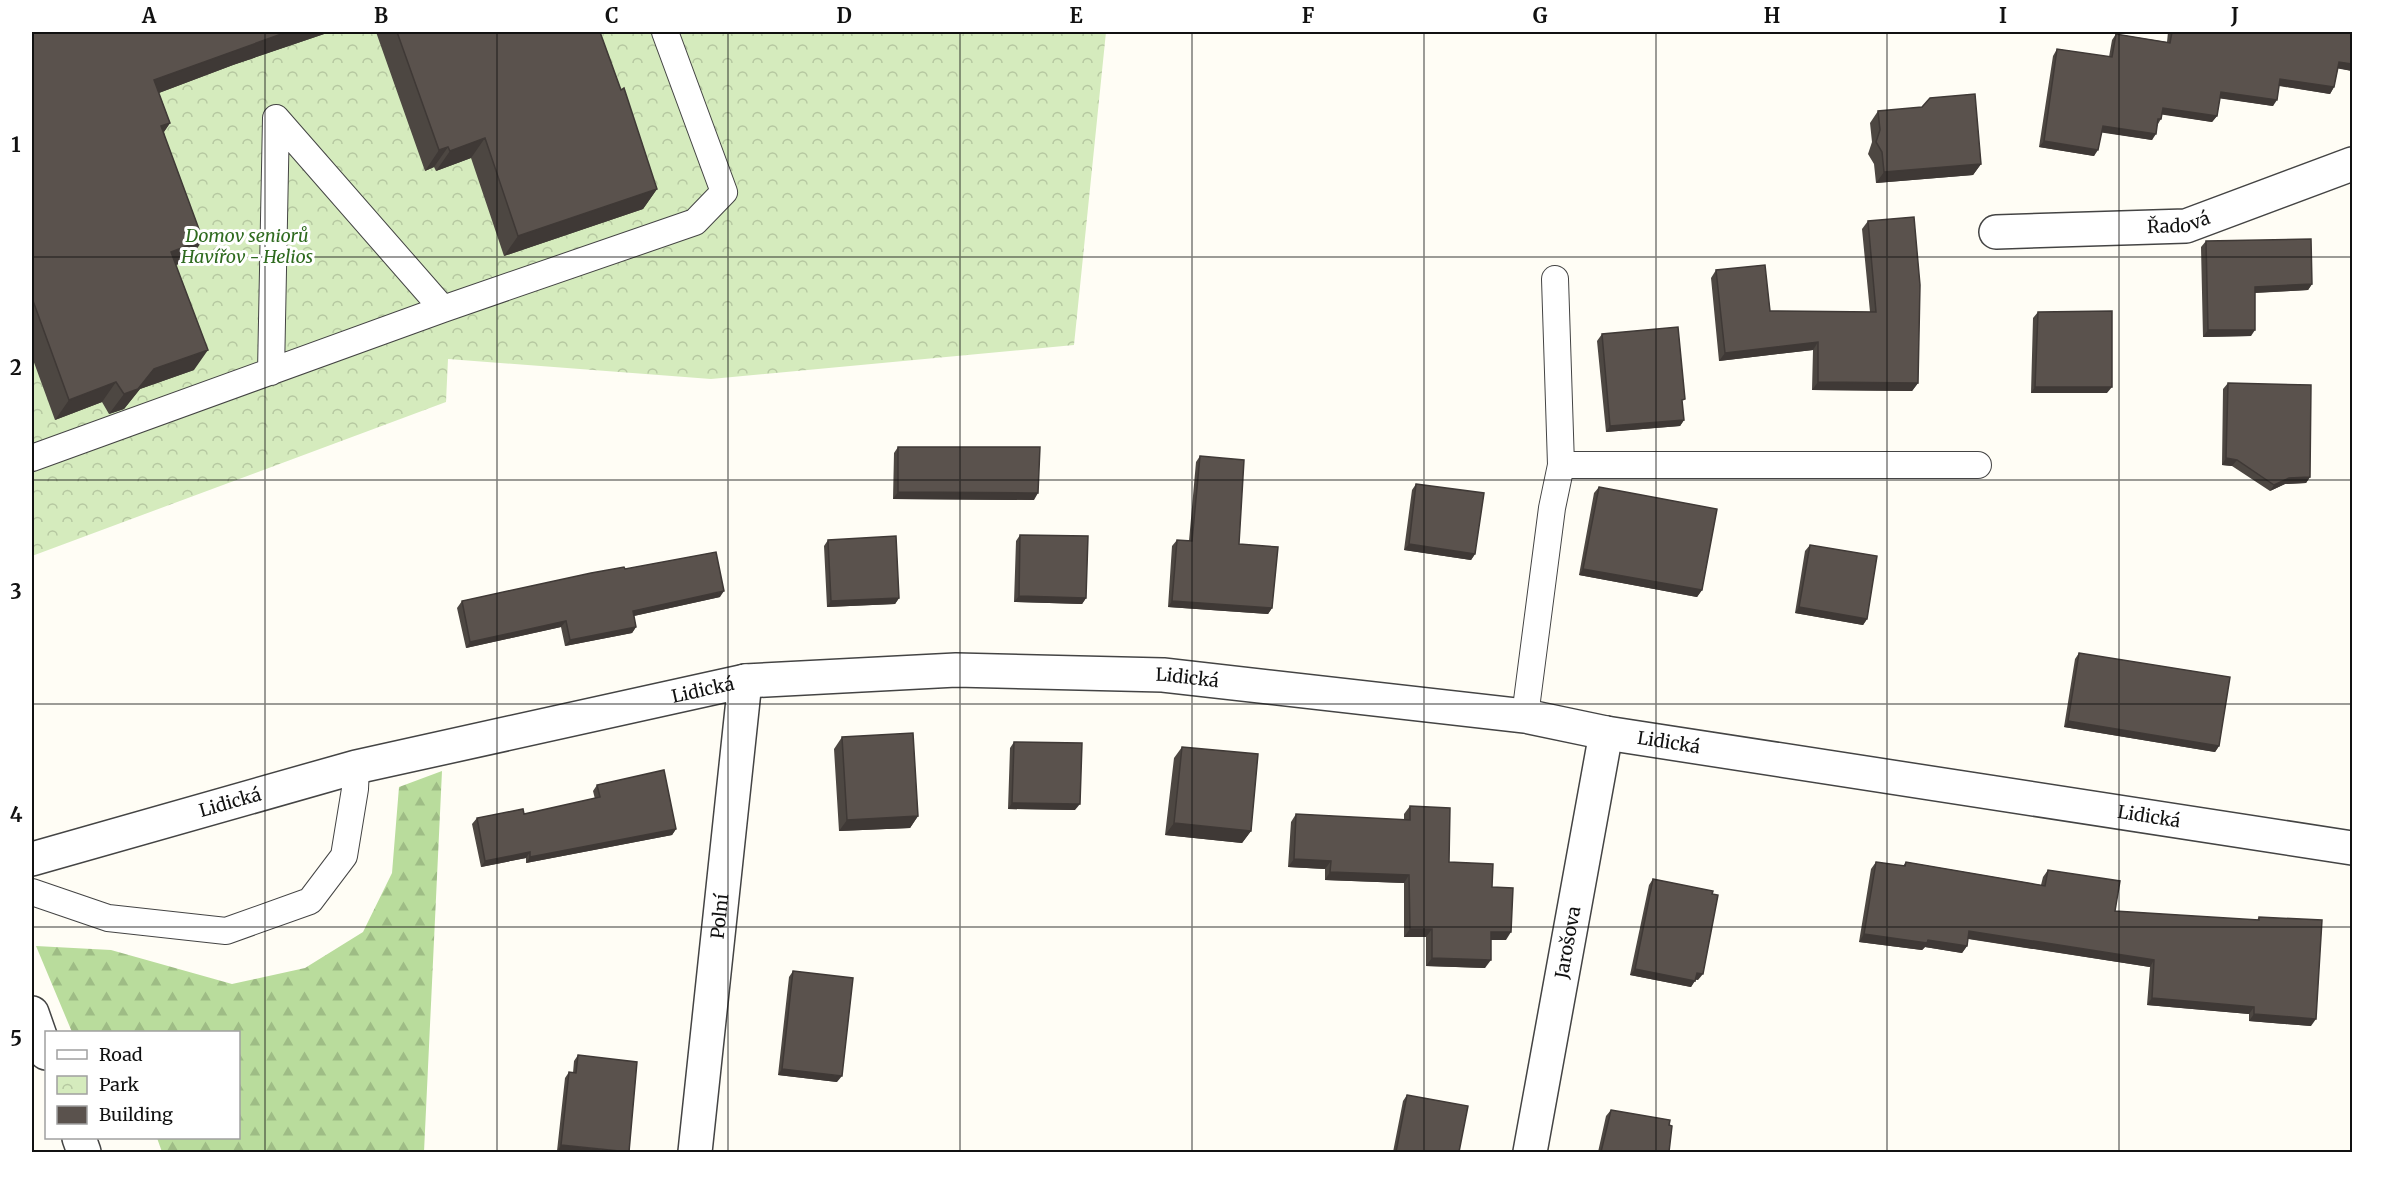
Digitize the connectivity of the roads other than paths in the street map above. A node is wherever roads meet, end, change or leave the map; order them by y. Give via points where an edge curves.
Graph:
1 (665, 32) edge
2 (2352, 164) edge
3 (1996, 232) dead end
4 (1555, 279) dead end
5 (443, 309) junction
6 (271, 372) junction
7 (32, 458) edge
8 (1561, 465) junction
9 (1978, 465) dead end
10 (745, 681) junction
11 (1525, 716) junction
12 (1606, 733) junction
13 (356, 766) junction
14 (2352, 848) edge
15 (32, 859) edge
16 (32, 892) edge
17 (32, 1013) edge
18 (45, 1050) edge
19 (695, 1152) edge
20 (1530, 1152) edge

1 - 5 lane via 724,192 695,222
2 - 3 street, Řadová via 2186,226
4 - 8 lane
5 - 6 lane
5 - 6 lane via 276,118
6 - 7 lane
8 - 9 lane
8 - 11 lane
10 - 11 street, Lidická via 956,670 1163,675
10 - 13 street, Lidická
10 - 19 street, Polní
11 - 12 street, Lidická
12 - 14 street, Lidická
12 - 20 street, Jarošova
13 - 15 street, Lidická
13 - 16 lane via 344,856 310,901 226,931 108,918
17 - 18 street

